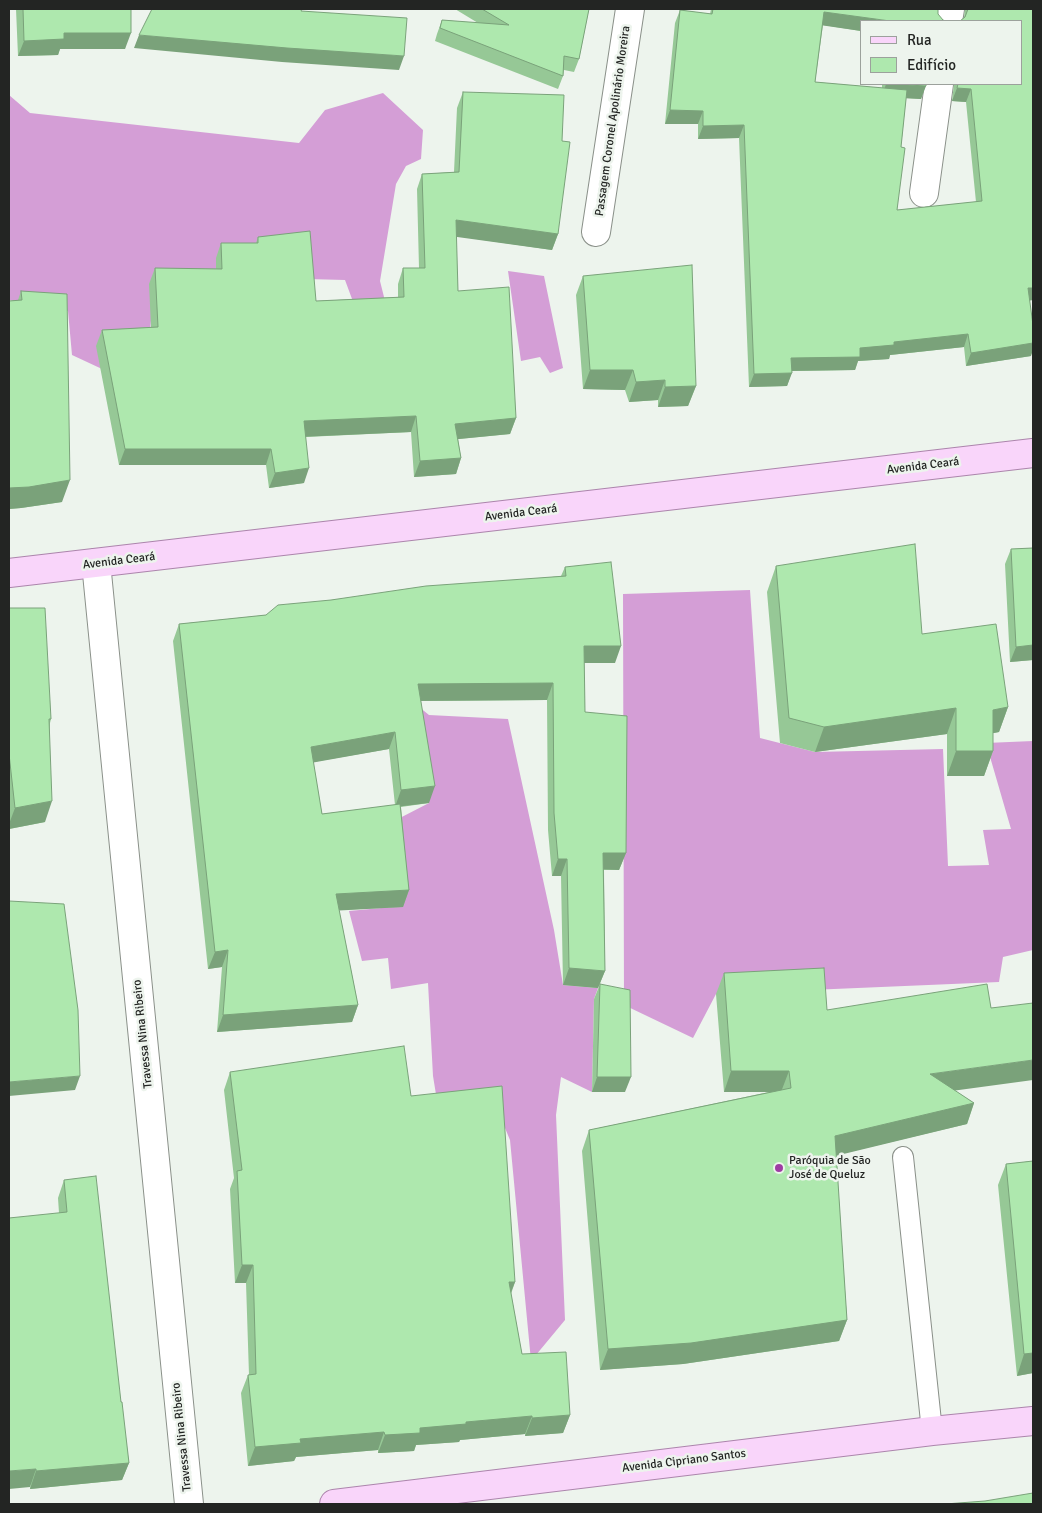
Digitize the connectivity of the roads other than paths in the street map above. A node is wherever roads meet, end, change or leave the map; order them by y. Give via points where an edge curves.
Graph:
1 (630, 9) edge
2 (939, 85) edge
3 (924, 193) dead end
4 (596, 232) dead end
5 (1033, 453) edge
6 (96, 563) junction
7 (9, 574) edge
8 (903, 1156) dead end
9 (1033, 1421) edge
10 (932, 1431) junction
11 (189, 1504) edge
12 (334, 1504) edge

1 - 4 street, Passagem Coronel Apolinário Moreira
2 - 3 street
5 - 6 main road, Avenida Ceará
6 - 7 main road, Avenida Ceará
6 - 11 street, Travessa Nina Ribeiro
8 - 10 lane
9 - 10 main road, Avenida Cipriano Santos
10 - 12 main road, Avenida Cipriano Santos

